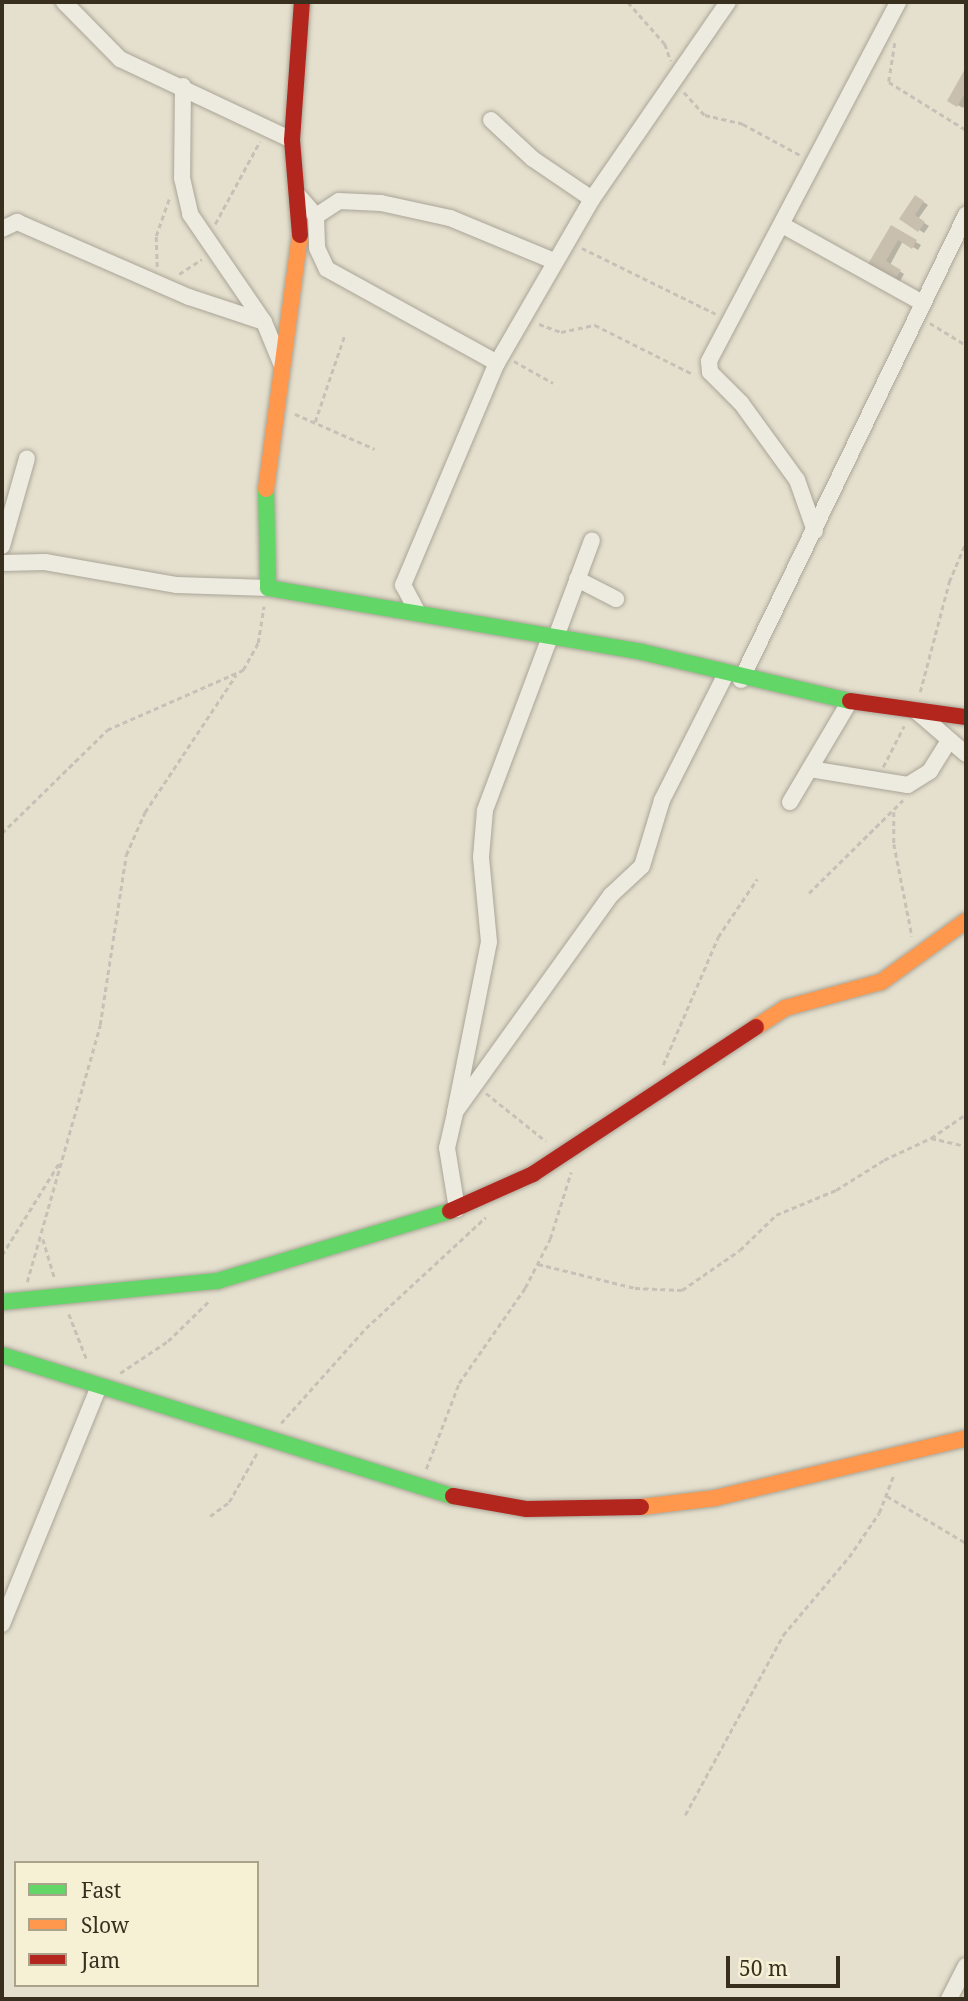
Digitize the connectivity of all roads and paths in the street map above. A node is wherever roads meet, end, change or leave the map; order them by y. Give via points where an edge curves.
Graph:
1 (64, 2) edge
2 (302, 2) edge
3 (628, 2) edge
4 (727, 2) edge
5 (898, 2) edge
6 (887, 28) junction
7 (677, 70) junction
8 (183, 86) junction
9 (491, 120) dead end
10 (270, 130) junction
11 (966, 130) edge
12 (292, 140) junction
13 (814, 164) junction
14 (183, 172) junction
15 (298, 194) junction
16 (592, 199) junction
17 (966, 215) edge
18 (316, 216) junction
19 (782, 225) junction
20 (2, 229) edge
21 (567, 238) junction
22 (209, 248) junction
23 (554, 261) junction
24 (160, 284) junction
25 (920, 304) junction
26 (523, 317) junction
27 (730, 317) junction
28 (264, 322) junction
29 (344, 337) dead end
30 (966, 345) edge
31 (500, 359) junction
32 (281, 363) junction
33 (710, 372) junction
34 (554, 383) dead end
35 (276, 406) junction
36 (315, 422) junction
37 (375, 449) dead end
38 (27, 458) dead end
39 (815, 531) junction
40 (592, 540) dead end
41 (966, 542) edge
42 (2, 545) edge
43 (3, 561) edge
44 (577, 579) junction
45 (266, 589) junction
46 (616, 599) dead end
47 (418, 613) junction
48 (553, 637) junction
49 (236, 675) junction
50 (733, 678) junction
51 (850, 701) junction
52 (915, 710) junction
53 (966, 718) edge
54 (949, 740) junction
55 (966, 754) edge
56 (810, 769) junction
57 (919, 780) junction
58 (877, 783) junction
59 (790, 802) dead end
60 (895, 810) junction
61 (2, 833) edge
62 (757, 879) dead end
63 (809, 893) dead end
64 (966, 921) edge
65 (912, 964) junction
66 (478, 1087) junction
67 (654, 1091) junction
68 (455, 1112) junction
69 (966, 1114) edge
70 (932, 1138) junction
71 (577, 1145) junction
72 (966, 1146) edge
73 (562, 1155) junction
74 (62, 1158) junction
75 (457, 1209) junction
76 (491, 1212) dead end
77 (43, 1235) junction
78 (2, 1255) edge
79 (538, 1264) junction
80 (217, 1294) dead end
81 (64, 1298) junction
82 (21, 1301) junction
83 (2, 1302) edge
84 (2, 1355) edge
85 (103, 1386) junction
86 (270, 1436) junction
87 (966, 1438) edge
88 (898, 1457) junction
89 (419, 1485) junction
90 (887, 1496) junction
91 (210, 1516) dead end
92 (966, 1543) edge
93 (2, 1624) edge
94 (685, 1815) dead end
95 (966, 1966) edge
96 (949, 1999) edge

1 - 8 street via 120,59
2 - 12 street
3 - 7 path via 665,44
4 - 7 street
5 - 6 street
6 - 11 path via 895,43 889,82
6 - 13 street
7 - 13 path via 685,95 705,115 743,124
7 - 16 street
8 - 10 street
8 - 14 street
9 - 16 street via 533,159
10 - 12 street
10 - 22 path via 228,194
12 - 15 street
13 - 19 street
14 - 22 street via 190,214
14 - 24 path via 156,236
15 - 18 street
15 - 32 street via 300,239
16 - 21 street
17 - 25 street
18 - 23 street via 339,201 381,203 450,218
18 - 31 street via 317,248 327,269
19 - 25 street
19 - 27 street
20 - 24 street via 19,223
21 - 23 street
21 - 27 path via 692,307
22 - 24 path via 199,263
22 - 28 street
23 - 26 street
24 - 28 street
25 - 30 path via 929,322
25 - 39 street via 873,418
26 - 31 street
26 - 33 path via 561,332 595,325 621,334 681,372
27 - 33 street via 710,355
28 - 32 street
29 - 36 path
31 - 34 path
31 - 47 street via 403,585
32 - 35 street
33 - 39 street via 741,403 797,480
35 - 36 path
35 - 45 street via 265,505
36 - 37 path
38 - 42 street
39 - 50 street
40 - 44 street
41 - 52 path via 949,582
43 - 45 street via 45,562 177,585
44 - 46 street
44 - 48 street
45 - 47 street
45 - 49 path via 258,643
47 - 48 street
48 - 50 street
48 - 68 street via 485,810 481,857 489,942
49 - 61 path via 107,730
49 - 74 path via 145,812 126,855 104,1006
50 - 51 street
50 - 66 street via 662,800 642,866 595,917
51 - 52 street
51 - 56 street
52 - 53 street
52 - 54 street
52 - 58 path
54 - 55 street
54 - 57 street
56 - 58 street
56 - 59 street
57 - 58 street
57 - 60 path
60 - 63 path
60 - 65 path
62 - 67 path via 719,937
64 - 65 street
65 - 67 street via 881,982 785,1008
66 - 68 street
66 - 73 path
67 - 71 street
68 - 75 street via 447,1148
69 - 70 path
70 - 72 path
70 - 79 path via 776,1215 685,1289 635,1288
71 - 73 street
71 - 79 path
73 - 75 street
74 - 77 path
74 - 78 path
75 - 81 street via 217,1281
76 - 86 path via 366,1328
77 - 81 path
77 - 82 path
79 - 89 path via 459,1383
80 - 85 path
81 - 82 street
81 - 85 path
82 - 83 street
84 - 85 street
85 - 86 street
85 - 93 street
86 - 89 street
86 - 91 path via 229,1502
87 - 88 street
88 - 89 street via 715,1498 597,1512 469,1501
88 - 90 path
90 - 92 path
90 - 94 path via 849,1557 783,1635
95 - 96 street

